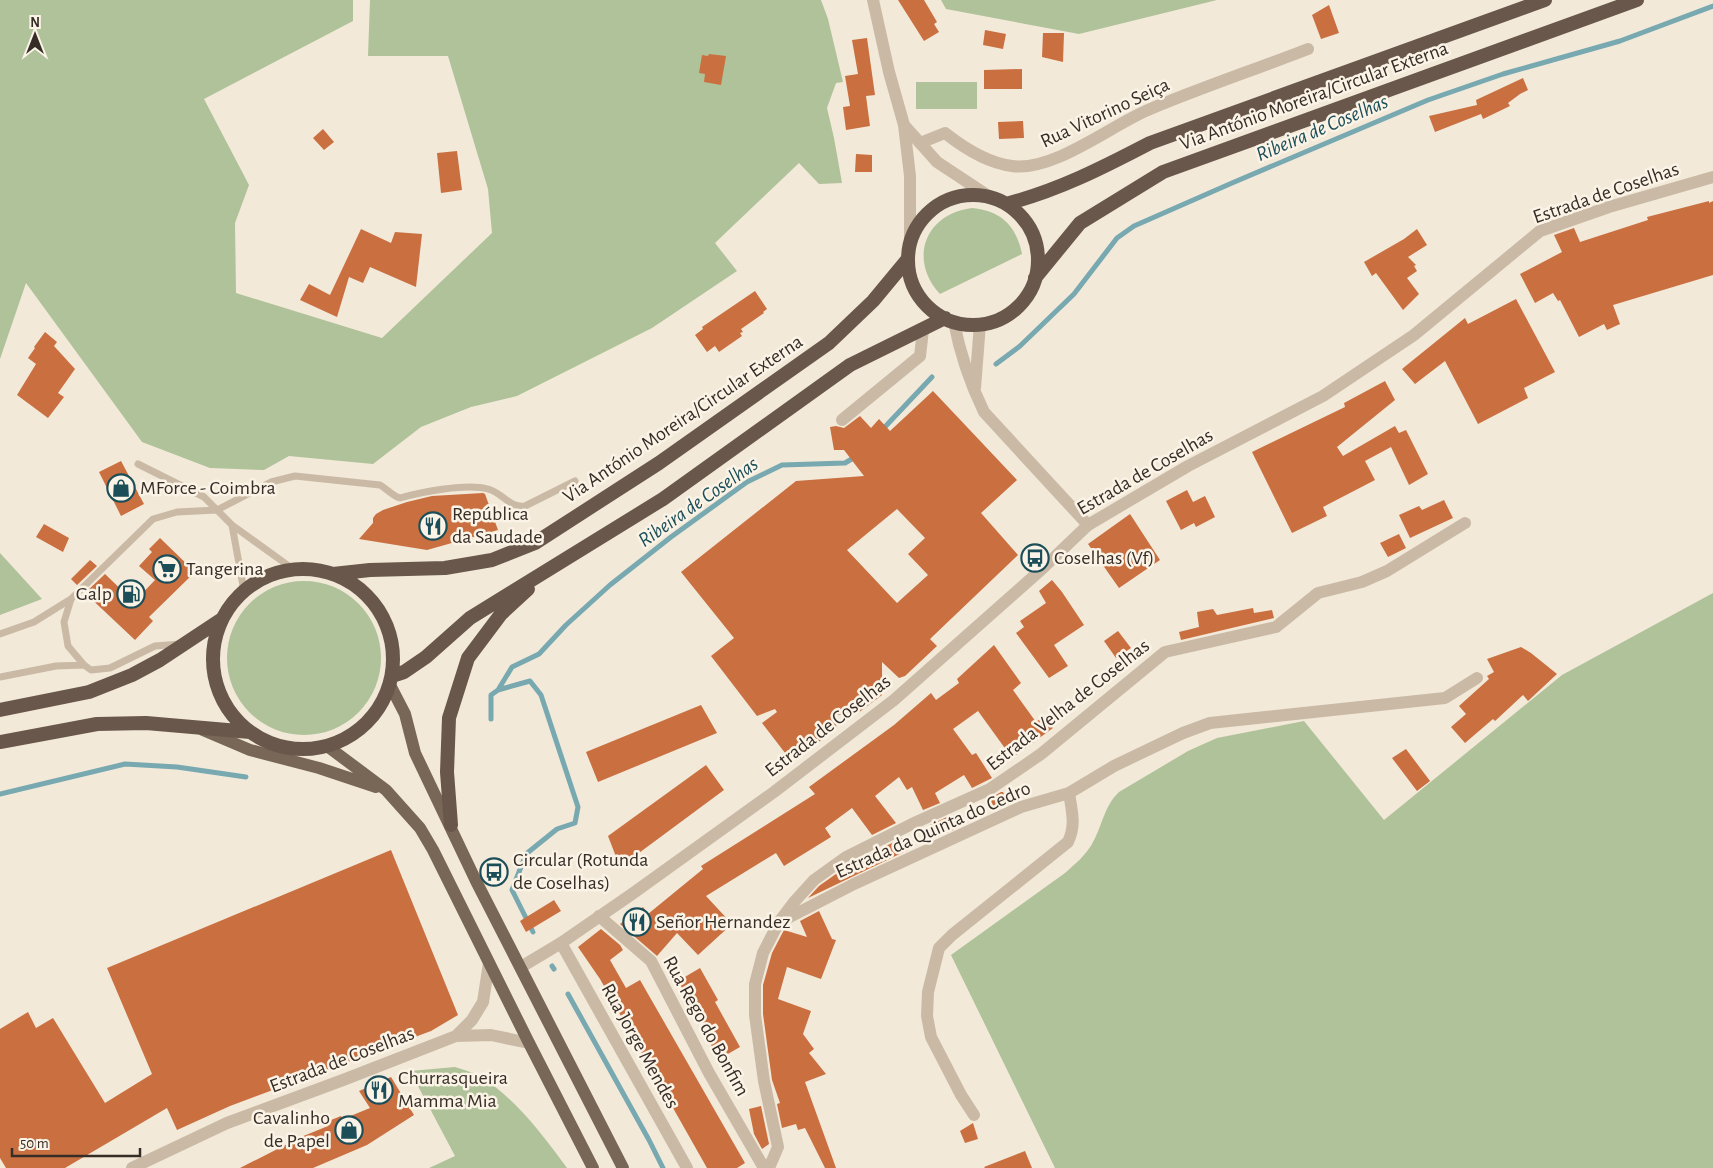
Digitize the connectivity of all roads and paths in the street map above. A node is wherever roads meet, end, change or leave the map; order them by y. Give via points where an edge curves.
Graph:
1 (873, 0) edge
2 (1545, 0) edge
3 (1637, 0) edge
4 (1308, 49) dead end
5 (904, 125) junction
6 (920, 143) junction
7 (1713, 177) edge
8 (990, 197) junction
9 (1006, 204) junction
10 (910, 242) junction
11 (907, 260) junction
12 (1035, 278) junction
13 (950, 320) junction
14 (980, 324) junction
15 (923, 330) junction
16 (975, 393) junction
17 (842, 420) dead end
18 (138, 464) dead end
19 (575, 481) dead end
20 (217, 510) junction
21 (1465, 523) dead end
22 (232, 525) junction
23 (1088, 525) junction
24 (293, 569) junction
25 (547, 570) junction
26 (333, 574) junction
27 (244, 591) junction
28 (71, 599) junction
29 (222, 619) junction
30 (0, 634) edge
31 (183, 644) junction
32 (84, 665) junction
33 (0, 677) edge
34 (1477, 678) dead end
35 (391, 681) junction
36 (0, 710) edge
37 (195, 726) junction
38 (250, 732) junction
39 (0, 742) edge
40 (327, 746) junction
41 (386, 790) junction
42 (1070, 793) junction
43 (451, 825) junction
44 (599, 916) junction
45 (779, 922) junction
46 (561, 943) junction
47 (489, 962) junction
48 (521, 967) junction
49 (456, 1036) junction
50 (528, 1043) junction
51 (974, 1115) dead end
52 (132, 1168) edge
53 (593, 1168) edge
54 (623, 1168) edge
55 (687, 1168) edge
56 (764, 1168) edge
57 (769, 1168) edge

1 - 5 street
2 - 9 highway, Via António Moreira/Circular Externa via 1150,143 1060,187
3 - 12 highway, Via António Moreira/Circular Externa via 1163,172 1080,223
4 - 6 street, Rua Vitorino Seiça via 1146,111 1054,159 1035,165 1013,166 990,160 945,133
5 - 6 street
5 - 10 street via 910,176
6 - 8 street via 937,162
7 - 23 street, Estrada de Coselhas via 1540,231 1414,335 1323,396 1188,466
8 - 9 highway, Via António Moreira/Circular Externa
8 - 10 highway, Via António Moreira/Circular Externa via 970,195 950,199 932,208 918,224
9 - 12 highway, Via António Moreira/Circular Externa via 1022,218 1033,236 1038,256
10 - 11 highway, Via António Moreira/Circular Externa
11 - 13 highway, Via António Moreira/Circular Externa via 910,278 918,295 930,308
11 - 26 highway, Via António Moreira/Circular Externa via 873,301 829,343 659,463 535,543 492,560 445,568
12 - 14 highway, Via António Moreira/Circular Externa via 1015,309 998,320
13 - 14 highway, Via António Moreira/Circular Externa
13 - 15 highway
13 - 16 street
14 - 16 street
15 - 17 street via 920,356
15 - 25 highway via 850,365 663,499
16 - 23 street via 984,412
18 - 20 lane via 204,497
19 - 20 lane via 518,507 497,493 478,487 428,491 400,498 380,485 294,476 271,482
20 - 22 lane
20 - 28 lane via 177,512 154,519
21 - 45 street, Estrada Velha de Coselhas via 1387,571 1362,582 1318,593 1276,627 1165,652 1041,754 990,789 846,857 814,880
22 - 24 lane
22 - 27 lane
23 - 44 street, Estrada de Coselhas via 894,700 774,792
24 - 26 highway
24 - 27 highway via 258,580
25 - 35 highway via 470,618 426,657
25 - 43 highway via 501,614 468,658 449,718 447,772
26 - 35 highway via 361,590 382,614 392,644
27 - 29 highway
28 - 30 lane via 34,622
28 - 32 lane via 64,622 68,646
29 - 31 highway
29 - 38 highway via 213,649 215,680 228,709
31 - 32 lane via 155,646 110,668 91,670
31 - 36 highway via 132,675 89,692
32 - 33 lane via 56,666
34 - 42 street, Estrada da Quinta do Cedro via 1445,698 1210,723 1114,766
35 - 40 highway via 380,706 366,724
35 - 43 main road via 405,714 415,752
37 - 38 highway
37 - 39 highway via 97,724
37 - 41 main road via 250,750
38 - 40 highway via 283,746 300,749
40 - 41 main road
41 - 47 main road via 420,828
42 - 45 street, Estrada da Quinta do Cedro via 1021,807
42 - 51 street via 1074,822 1068,842 952,935 940,948 933,968 927,1016 931,1037
43 - 48 main road
44 - 46 street, Estrada de Coselhas
44 - 56 street, Rua Rego do Bonfim via 651,960 709,1073
45 - 57 street, Estrada Velha de Coselhas via 763,954 755,984 755,1015 764,1081 778,1147
46 - 48 street, Estrada de Coselhas
46 - 55 street, Rua Jorge Mendes
47 - 49 street, Estrada de Coselhas via 483,1002 472,1020
47 - 50 main road
48 - 54 main road
49 - 50 street, Estrada de Coselhas via 492,1035
49 - 52 street, Estrada de Coselhas via 227,1123
50 - 53 main road

